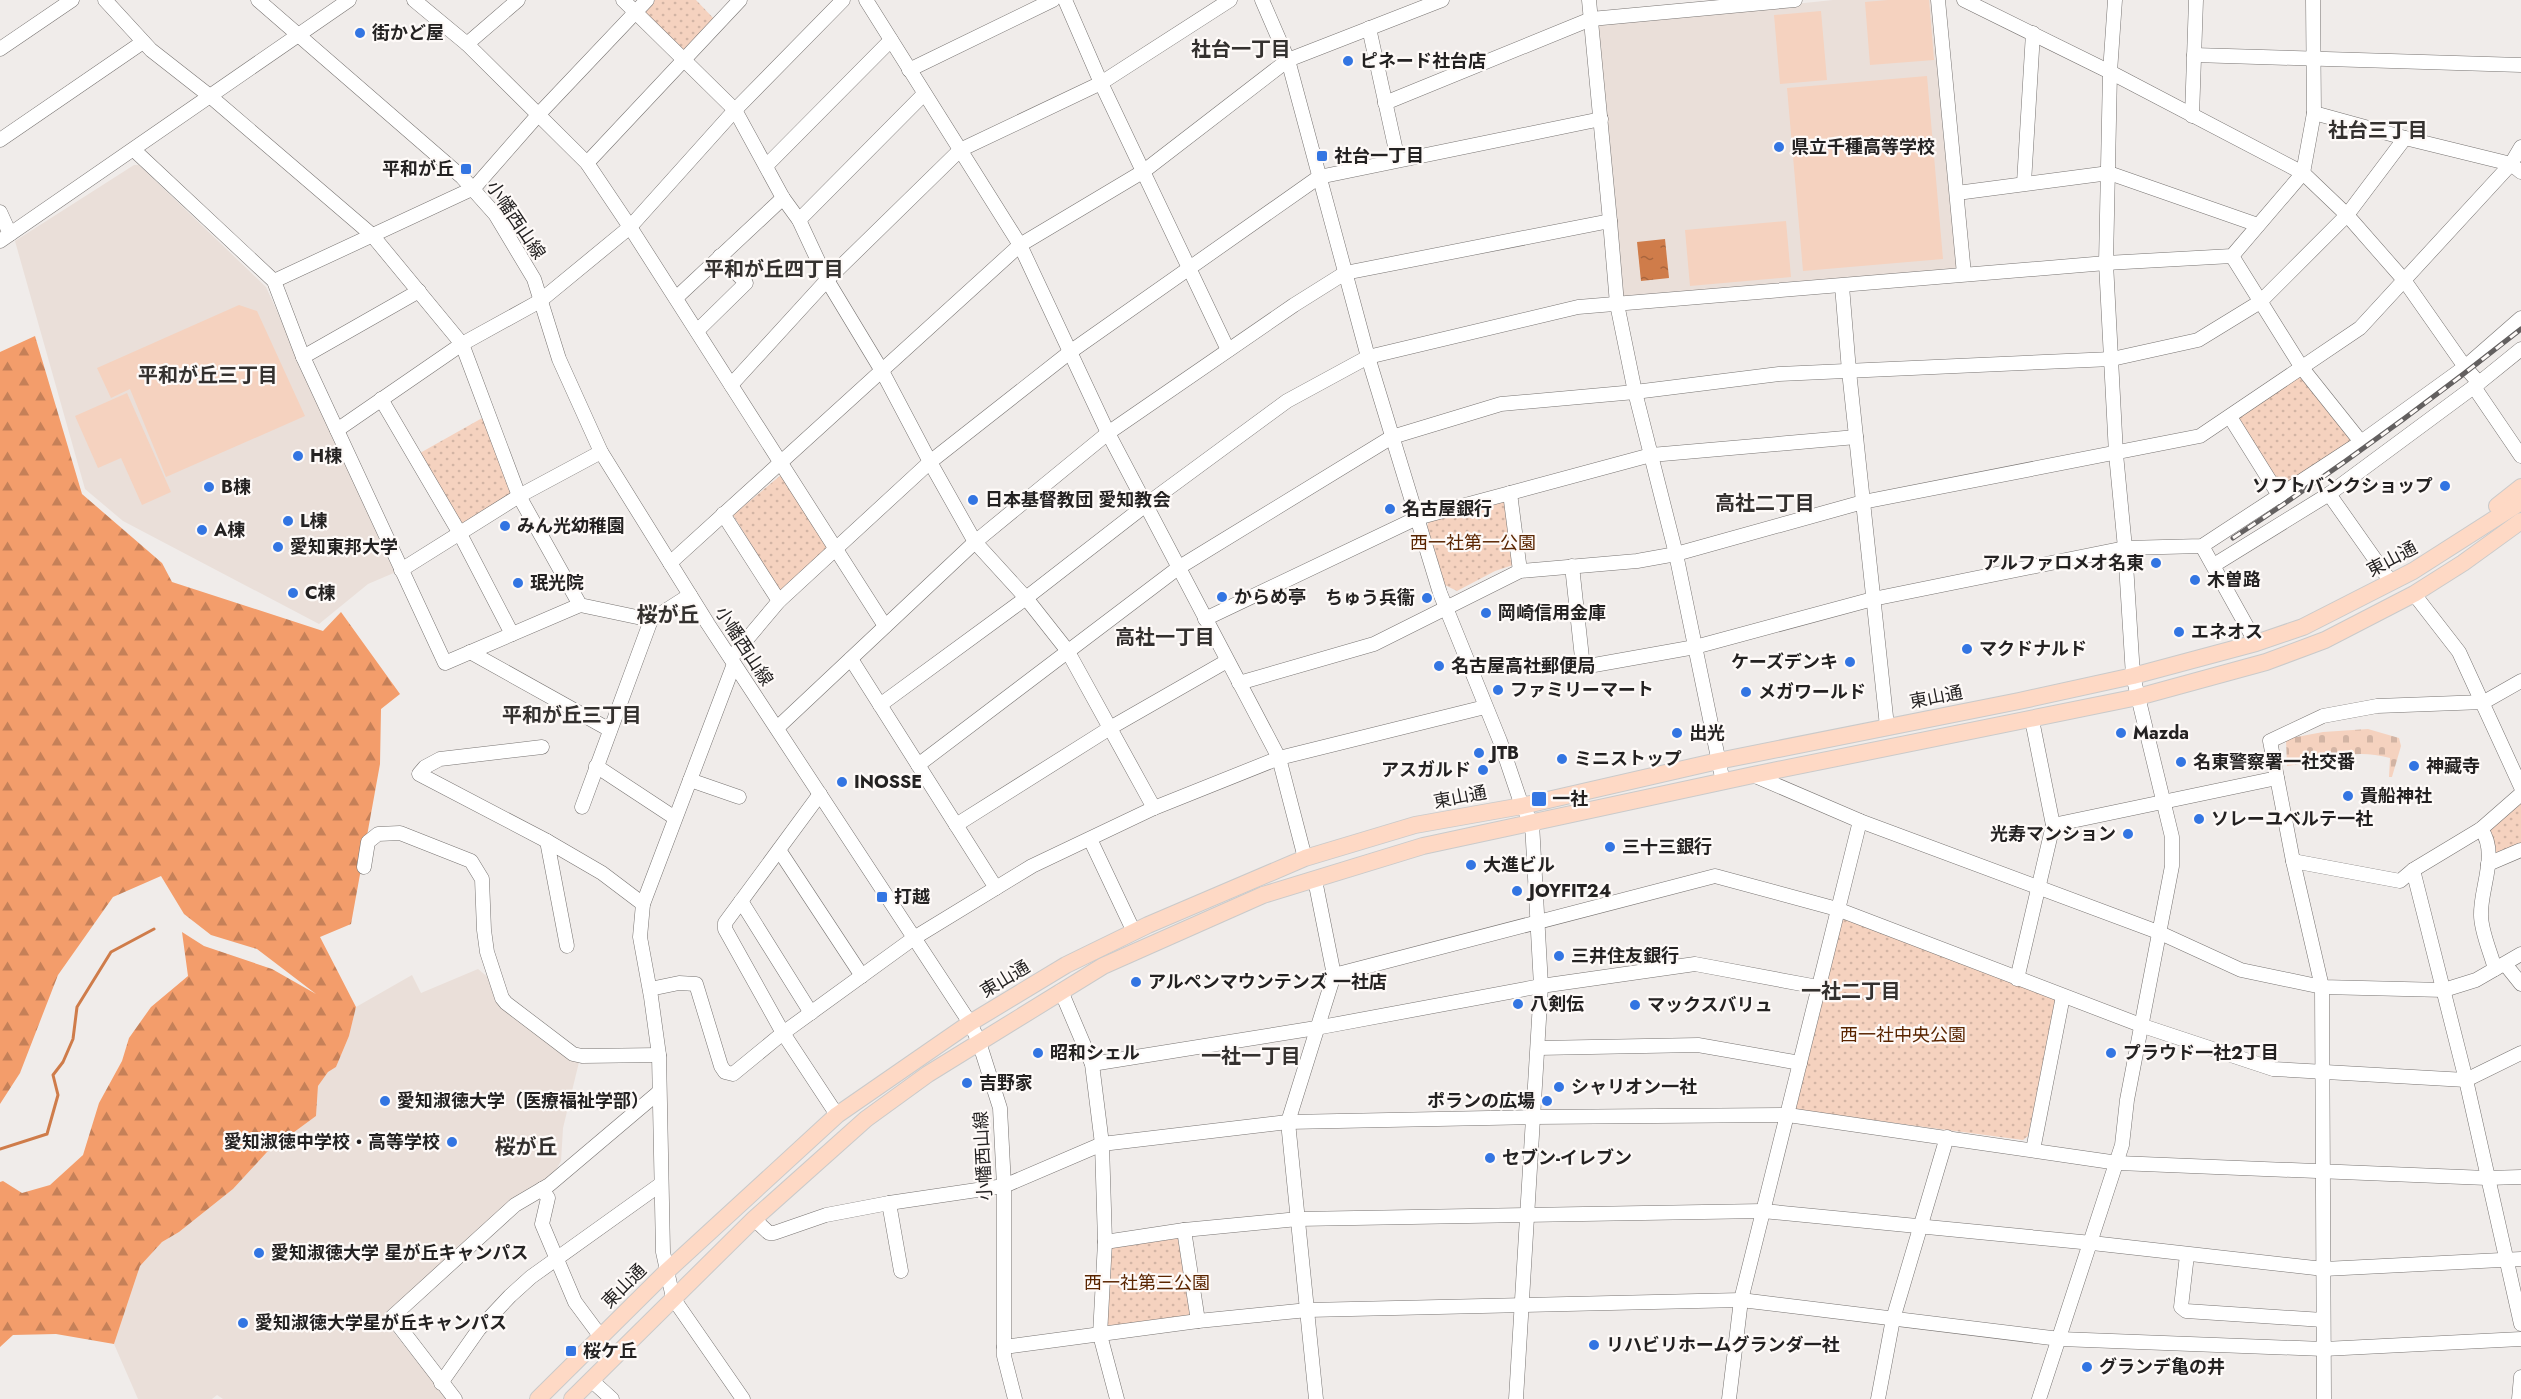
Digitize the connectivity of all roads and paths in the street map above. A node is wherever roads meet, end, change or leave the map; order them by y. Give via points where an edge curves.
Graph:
1 (72, 0) edge
2 (105, 0) edge
3 (258, 0) edge
4 (349, 0) edge
5 (414, 0) edge
6 (518, 0) edge
7 (623, 0) edge
8 (647, 0) edge
9 (740, 0) edge
10 (843, 0) edge
11 (866, 0) edge
12 (1053, 0) edge
13 (1065, 0) edge
14 (1230, 0) edge
15 (1262, 0) edge
16 (1441, 0) edge
17 (1589, 0) edge
18 (1795, 0) edge
19 (1938, 0) edge
20 (1964, 0) edge
21 (2115, 0) edge
22 (2196, 0) edge
23 (2313, 0) edge
24 (1769, 1) edge
25 (635, 12) junction
26 (1591, 19) junction
27 (1369, 28) junction
28 (2032, 33) junction
29 (299, 35) junction
30 (891, 40) junction
31 (143, 42) junction
32 (467, 44) junction
33 (0, 49) edge
34 (2194, 55) junction
35 (1288, 60) junction
36 (2313, 60) junction
37 (684, 61) junction
38 (2521, 65) edge
39 (909, 70) junction
40 (2110, 72) junction
41 (1101, 83) junction
42 (924, 94) junction
43 (211, 97) junction
44 (1385, 103) junction
45 (735, 110) junction
46 (2314, 113) junction
47 (538, 115) junction
48 (2192, 116) junction
49 (1601, 119) junction
50 (2405, 138) junction
51 (0, 140) edge
52 (2521, 147) edge
53 (134, 150) junction
54 (960, 150) junction
55 (1398, 160) junction
56 (587, 163) junction
57 (766, 166) junction
58 (2516, 168) edge
59 (1144, 171) junction
60 (2109, 173) junction
61 (2303, 173) junction
62 (1319, 177) junction
63 (2024, 183) junction
64 (474, 188) junction
65 (1957, 193) junction
66 (783, 198) junction
67 (0, 212) edge
68 (2347, 215) junction
69 (799, 220) junction
70 (1610, 221) junction
71 (2258, 225) junction
72 (630, 227) junction
73 (372, 235) junction
74 (5, 238) edge
75 (1020, 245) junction
76 (720, 256) junction
77 (2232, 256) junction
78 (2106, 263) junction
79 (1190, 268) junction
80 (1345, 273) junction
81 (1964, 274) junction
82 (827, 280) junction
83 (2404, 280) junction
84 (274, 281) junction
85 (1842, 286) junction
86 (419, 291) junction
87 (676, 298) junction
88 (540, 301) junction
89 (2260, 302) junction
90 (1617, 304) junction
91 (2521, 318) edge
92 (697, 331) junction
93 (462, 344) junction
94 (2521, 349) edge
95 (1228, 350) junction
96 (1070, 352) junction
97 (303, 357) junction
98 (1368, 357) junction
99 (2112, 359) junction
100 (2465, 366) junction
101 (2302, 368) junction
102 (882, 371) junction
103 (1849, 371) junction
104 (731, 385) junction
105 (2476, 385) junction
106 (1635, 392) junction
107 (381, 399) junction
108 (2230, 417) junction
109 (336, 430) junction
110 (1108, 433) junction
111 (1392, 437) junction
112 (1856, 437) junction
113 (2361, 442) junction
114 (601, 452) junction
115 (2116, 454) junction
116 (1651, 455) junction
117 (2521, 456) edge
118 (781, 462) junction
119 (930, 462) junction
120 (2521, 487) edge
121 (1510, 493) junction
122 (2329, 494) junction
123 (519, 496) junction
124 (2280, 497) junction
125 (1863, 502) junction
126 (2521, 502) edge
127 (1147, 504) junction
128 (723, 514) junction
129 (1417, 518) junction
130 (2521, 521) edge
131 (2521, 529) edge
132 (459, 532) junction
133 (975, 542) junction
134 (2202, 546) junction
135 (2125, 548) junction
136 (836, 549) junction
137 (1676, 554) junction
138 (670, 563) junction
139 (2463, 563) junction
140 (2214, 565) junction
141 (1572, 566) junction
142 (1178, 568) junction
143 (401, 570) junction
144 (1520, 572) junction
145 (2413, 572) junction
146 (2391, 582) junction
147 (2414, 594) junction
148 (690, 595) junction
149 (1026, 598) junction
150 (1873, 599) junction
151 (779, 601) junction
152 (580, 605) junction
153 (1446, 608) junction
154 (1205, 619) junction
155 (651, 620) junction
156 (885, 627) junction
157 (512, 634) junction
158 (2256, 643) junction
159 (1695, 647) junction
160 (1067, 650) junction
161 (470, 652) junction
162 (851, 659) junction
163 (732, 661) junction
164 (1227, 661) junction
165 (2133, 676) junction
166 (2521, 681) edge
167 (1239, 683) junction
168 (2138, 697) junction
169 (2484, 702) junction
170 (880, 705) junction
171 (1485, 707) junction
172 (2032, 720) junction
173 (1887, 726) junction
174 (777, 728) junction
175 (1110, 728) junction
176 (610, 730) junction
177 (542, 747) dead end
178 (1279, 758) junction
179 (1718, 761) junction
180 (918, 765) junction
181 (596, 766) junction
182 (1753, 775) junction
183 (2277, 778) junction
184 (690, 780) junction
185 (1723, 782) junction
186 (2521, 787) edge
187 (820, 794) junction
188 (2521, 794) edge
189 (739, 797) dead end
190 (2163, 803) junction
191 (1522, 806) junction
192 (582, 807) dead end
193 (1154, 808) junction
194 (675, 818) junction
195 (1860, 821) junction
196 (1532, 823) junction
197 (956, 825) junction
198 (2053, 825) junction
199 (2481, 829) junction
200 (1090, 839) junction
201 (547, 841) junction
202 (778, 850) junction
203 (2521, 850) edge
204 (1305, 858) junction
205 (2293, 861) junction
206 (2488, 864) junction
207 (364, 867) dead end
208 (2413, 870) junction
209 (1315, 880) junction
210 (996, 888) junction
211 (2039, 889) junction
212 (741, 901) junction
213 (643, 904) junction
214 (1837, 909) junction
215 (1537, 922) junction
216 (1134, 932) junction
217 (2158, 932) junction
218 (914, 938) junction
219 (567, 946) dead end
220 (2521, 954) edge
221 (2500, 966) junction
222 (1334, 975) junction
223 (862, 976) junction
224 (2017, 979) junction
225 (2521, 984) edge
226 (1541, 986) junction
227 (1818, 987) junction
228 (2322, 987) junction
229 (650, 989) junction
230 (2444, 990) junction
231 (1061, 991) junction
232 (2064, 996) junction
233 (811, 1013) junction
234 (970, 1023) junction
235 (2143, 1026) junction
236 (1316, 1028) junction
237 (783, 1033) junction
238 (979, 1042) junction
239 (1538, 1048) junction
240 (2521, 1053) edge
241 (659, 1055) junction
242 (1800, 1063) junction
243 (1092, 1064) junction
244 (2323, 1072) junction
245 (2466, 1080) junction
246 (659, 1092) junction
247 (837, 1115) junction
248 (1788, 1115) junction
249 (1534, 1117) junction
250 (1288, 1122) junction
251 (1947, 1137) junction
252 (1102, 1144) junction
253 (2033, 1150) junction
254 (2118, 1163) junction
255 (2324, 1172) junction
256 (2521, 1177) edge
257 (2487, 1178) junction
258 (661, 1184) junction
259 (1004, 1186) junction
260 (542, 1189) junction
261 (889, 1203) junction
262 (1763, 1211) junction
263 (1526, 1215) junction
264 (754, 1219) junction
265 (1298, 1219) junction
266 (1919, 1227) junction
267 (1184, 1230) junction
268 (1105, 1242) junction
269 (2092, 1243) junction
270 (2187, 1255) junction
271 (558, 1259) junction
272 (2521, 1259) edge
273 (2507, 1260) junction
274 (2324, 1269) junction
275 (901, 1271) dead end
276 (666, 1272) junction
277 (673, 1298) junction
278 (1741, 1300) junction
279 (1522, 1304) junction
280 (1308, 1310) junction
281 (1893, 1319) junction
282 (2323, 1320) junction
283 (1198, 1321) junction
284 (2521, 1324) edge
285 (1100, 1335) junction
286 (601, 1337) junction
287 (2060, 1339) junction
288 (2521, 1339) edge
289 (1004, 1347) junction
290 (2324, 1350) junction
291 (2521, 1377) edge
292 (591, 1380) junction
293 (441, 1383) junction
294 (455, 1399) edge
295 (538, 1399) edge
296 (572, 1399) edge
297 (612, 1399) edge
298 (743, 1399) edge
299 (1015, 1399) edge
300 (1117, 1399) edge
301 (1316, 1399) edge
302 (1516, 1399) edge
303 (1729, 1399) edge
304 (1878, 1399) edge
305 (2039, 1399) edge
306 (2324, 1399) edge
307 (2519, 1399) edge

1 - 33 street
2 - 31 street
3 - 29 street, 小幡西山線
4 - 29 street
5 - 32 street
6 - 32 street
7 - 25 street
8 - 25 street
9 - 37 street
10 - 45 street
11 - 30 street
12 - 39 street
13 - 41 street
14 - 41 street
15 - 35 street
16 - 27 street
17 - 26 street
18 - 24 street
19 - 65 street
20 - 28 street
21 - 40 street
22 - 34 street
23 - 36 street
24 - 26 street
25 - 37 street
25 - 47 street
26 - 44 street
26 - 49 street
27 - 35 street
27 - 44 street
28 - 40 street
28 - 63 street
29 - 43 street
29 - 64 street, 小幡西山線
30 - 39 street
30 - 57 street
31 - 43 street
31 - 51 street
32 - 47 street
34 - 36 street
34 - 48 street
35 - 59 street
35 - 62 street
36 - 38 street
36 - 46 street
37 - 45 street
37 - 56 street
39 - 42 street
40 - 48 street
40 - 60 street
41 - 54 street
41 - 59 street
42 - 54 street
42 - 69 street
43 - 53 street
43 - 73 street
44 - 55 street
45 - 57 street
45 - 72 street
46 - 50 street
46 - 61 street
47 - 56 street
47 - 64 street
48 - 61 street
49 - 55 street
49 - 70 street
50 - 58 street
50 - 68 street
52 - 58 street
53 - 74 street
53 - 84 street
54 - 75 street
54 - 82 street
55 - 62 street
56 - 72 street
57 - 66 street
58 - 83 street
59 - 75 street
59 - 79 street
60 - 63 street
60 - 71 street
60 - 78 street
61 - 68 street
61 - 71 street
62 - 79 street
62 - 80 street
63 - 65 street
64 - 73 street
64 - 88 street, 小幡西山線 via 528,267
65 - 81 street
66 - 69 street
66 - 76 street
67 - 74 street
68 - 83 street
68 - 89 street
69 - 82 street
70 - 80 street
70 - 90 street
71 - 77 street
72 - 87 street
72 - 88 street
73 - 84 street
73 - 86 street
75 - 96 street
75 - 102 street
76 - 87 street
76 - 92 street via 746,283
77 - 78 street
77 - 89 street
78 - 81 street
78 - 99 street
79 - 95 street
79 - 96 street
80 - 95 street
80 - 98 street
81 - 85 street
82 - 102 street
82 - 104 street
83 - 100 street
83 - 101 street via 2360,328
84 - 97 street
85 - 90 street
85 - 103 street
86 - 93 street
86 - 97 street
87 - 92 street
88 - 93 street
88 - 114 street, 小幡西山線 via 559,359
89 - 99 street via 2198,340
89 - 101 street
90 - 98 street via 1578,307
90 - 106 street
91 - 100 street
92 - 104 street
93 - 107 street
93 - 123 street
94 - 105 street
95 - 110 street
96 - 110 street
96 - 119 street
97 - 109 street
98 - 111 street
98 - 127 street via 1287,401
99 - 103 street
99 - 115 street
100 - 105 street
100 - 113 street
101 - 108 street
101 - 113 street
102 - 118 street
102 - 119 street
103 - 106 street via 1779,374
103 - 112 street
104 - 118 street
105 - 117 street
105 - 122 street
106 - 111 street via 1501,404
106 - 116 street
107 - 109 street
107 - 132 street
108 - 115 street via 2200,436
108 - 124 street
109 - 143 street
110 - 127 street
110 - 133 street
111 - 129 street
111 - 142 street
112 - 116 street
112 - 125 street
113 - 124 street
114 - 123 street
114 - 138 street, 小幡西山線
115 - 125 street
115 - 135 street
116 - 121 street
116 - 137 street
118 - 128 street
118 - 136 street
119 - 133 street
119 - 136 street
120 - 145 main road
121 - 129 street
121 - 144 street
122 - 140 street
122 - 146 street
123 - 132 street
123 - 152 street
124 - 134 street
125 - 137 street
125 - 150 street
126 - 145 main road, 東山通
127 - 142 street
127 - 149 street
128 - 138 street
128 - 151 street
129 - 153 street
129 - 154 street
130 - 139 main road
131 - 139 main road
132 - 143 street
132 - 157 street
133 - 149 street
133 - 156 street
134 - 135 street
134 - 140 street
135 - 150 street
135 - 165 street
136 - 151 street
136 - 156 street
137 - 141 street
137 - 159 street
138 - 148 street, 小幡西山線
139 - 147 main road
140 - 158 street
141 - 144 street
141 - 159 street via 1583,667
142 - 154 street
142 - 160 street
143 - 161 street via 445,663
144 - 153 street
145 - 146 main road, 東山通
146 - 158 main road, 東山通 via 2303,627
147 - 168 main road via 2315,644 2266,662
147 - 169 street via 2459,652
148 - 155 street
148 - 163 street, 小幡西山線
149 - 160 street
149 - 170 street
150 - 159 street
150 - 173 street
151 - 163 street
152 - 155 street
152 - 157 street
153 - 167 street via 1374,644
153 - 171 street
154 - 164 street
155 - 176 street
156 - 162 street
157 - 161 street
158 - 165 main road, 東山通
159 - 179 street
160 - 175 street
160 - 180 street
161 - 176 street
162 - 170 street
162 - 174 street
163 - 174 street, 小幡西山線
163 - 184 street
164 - 167 street
164 - 175 street
165 - 168 street
165 - 173 main road, 東山通
166 - 169 street
167 - 178 street
168 - 172 main road
168 - 190 street
169 - 183 street via 2377,706 2323,716 2270,741
169 - 186 street
170 - 180 street
171 - 178 street
171 - 191 street
172 - 182 main road
172 - 198 street
173 - 179 main road, 東山通
174 - 187 street, 小幡西山線
175 - 193 street
175 - 197 street
176 - 181 street
177 - 201 street via 440,759 419,774
178 - 193 street
178 - 204 street
179 - 185 street
179 - 191 main road, 東山通
180 - 197 street
181 - 192 street
181 - 194 street
182 - 185 main road
182 - 195 street
183 - 190 street
183 - 205 street
184 - 189 street
184 - 194 street
185 - 196 main road
187 - 202 street
187 - 218 street, 小幡西山線
188 - 199 street
190 - 198 street
190 - 217 street via 2172,837 2172,866
191 - 196 street
191 - 204 main road, 東山通 via 1415,825
193 - 200 street
194 - 213 street
195 - 211 street
195 - 214 street
196 - 209 main road via 1423,846
196 - 215 street
197 - 210 street
198 - 211 street
199 - 206 street via 2487,836
199 - 208 street
200 - 210 street
200 - 216 street
201 - 213 street via 602,873
201 - 219 street
202 - 212 street
202 - 223 street
203 - 206 street
204 - 216 main road, 東山通
205 - 208 street via 2400,881
205 - 228 street
206 - 221 street via 2481,916
207 - 241 street via 368,842 378,834 400,833 471,861 482,879 487,952 506,1003 573,1054
208 - 230 street
209 - 222 street
209 - 231 main road via 1263,896 1172,934 1102,966
210 - 218 street
211 - 217 street
211 - 224 street
212 - 233 street
212 - 237 street via 725,928
213 - 229 street via 640,937
214 - 215 street via 1715,876
214 - 224 street
214 - 227 street
215 - 222 street
215 - 226 street
216 - 234 main road, 東山通 via 1066,965
217 - 228 street via 2241,970
217 - 235 street
218 - 223 street
218 - 234 street, 小幡西山線
220 - 221 street
221 - 225 street
221 - 230 street via 2476,980
222 - 236 street
223 - 233 street
224 - 232 street
226 - 227 street via 1695,964
226 - 236 street
226 - 239 street
227 - 242 street
228 - 230 street
228 - 244 street
229 - 237 street via 696,984 725,1072 733,1074 740,1070
229 - 241 street
230 - 245 street
231 - 238 main road
231 - 243 street
232 - 235 street
232 - 253 street
233 - 237 street
234 - 238 street, 小幡西山線
234 - 247 main road, 東山通
235 - 244 street via 2273,1069
235 - 254 street
236 - 243 street
236 - 250 street
237 - 247 street
238 - 259 street, 小幡西山線 via 1000,1108
238 - 264 main road via 866,1119
239 - 242 street via 1698,1045
239 - 249 street
240 - 245 street
241 - 246 street
242 - 248 street
243 - 252 street
244 - 245 street
244 - 255 street
245 - 257 street
246 - 258 street
246 - 260 street
247 - 276 main road, 東山通
248 - 249 street
248 - 251 street
248 - 262 street
249 - 250 street
249 - 263 street
250 - 252 street
250 - 265 street
251 - 253 street
251 - 266 street
252 - 259 street
252 - 268 street
253 - 254 street
254 - 255 street
254 - 269 street
255 - 257 street
255 - 274 street
256 - 257 street
257 - 273 street
258 - 271 street
258 - 276 street
259 - 261 street
259 - 289 street, 小幡西山線
260 - 271 street via 548,1197 542,1224
260 - 293 street via 515,1205 392,1317
261 - 264 street via 826,1215 774,1233
261 - 275 street
262 - 263 street
262 - 266 street
262 - 278 street
263 - 265 street
263 - 279 street
264 - 277 main road
265 - 267 street
265 - 280 street
266 - 269 street
266 - 281 street
267 - 268 street
267 - 283 street
268 - 285 street
269 - 270 street
269 - 287 street
270 - 274 street
270 - 282 street via 2181,1307 2186,1311
271 - 286 street via 575,1302
271 - 293 street via 510,1296 479,1329
272 - 273 street
273 - 274 street
273 - 284 street
274 - 282 street
276 - 277 street
276 - 286 main road, 東山通
277 - 292 main road
277 - 298 street
278 - 279 street
278 - 281 street
278 - 303 street
279 - 280 street
279 - 302 street
280 - 283 street
280 - 301 street
281 - 287 street
281 - 304 street
282 - 290 street
283 - 285 street
285 - 289 street
285 - 300 street
286 - 295 main road, 東山通
287 - 290 street
287 - 305 street
288 - 290 street
289 - 299 street, 小幡西山線
290 - 306 street
291 - 307 street
292 - 296 main road
292 - 297 street
293 - 294 street

